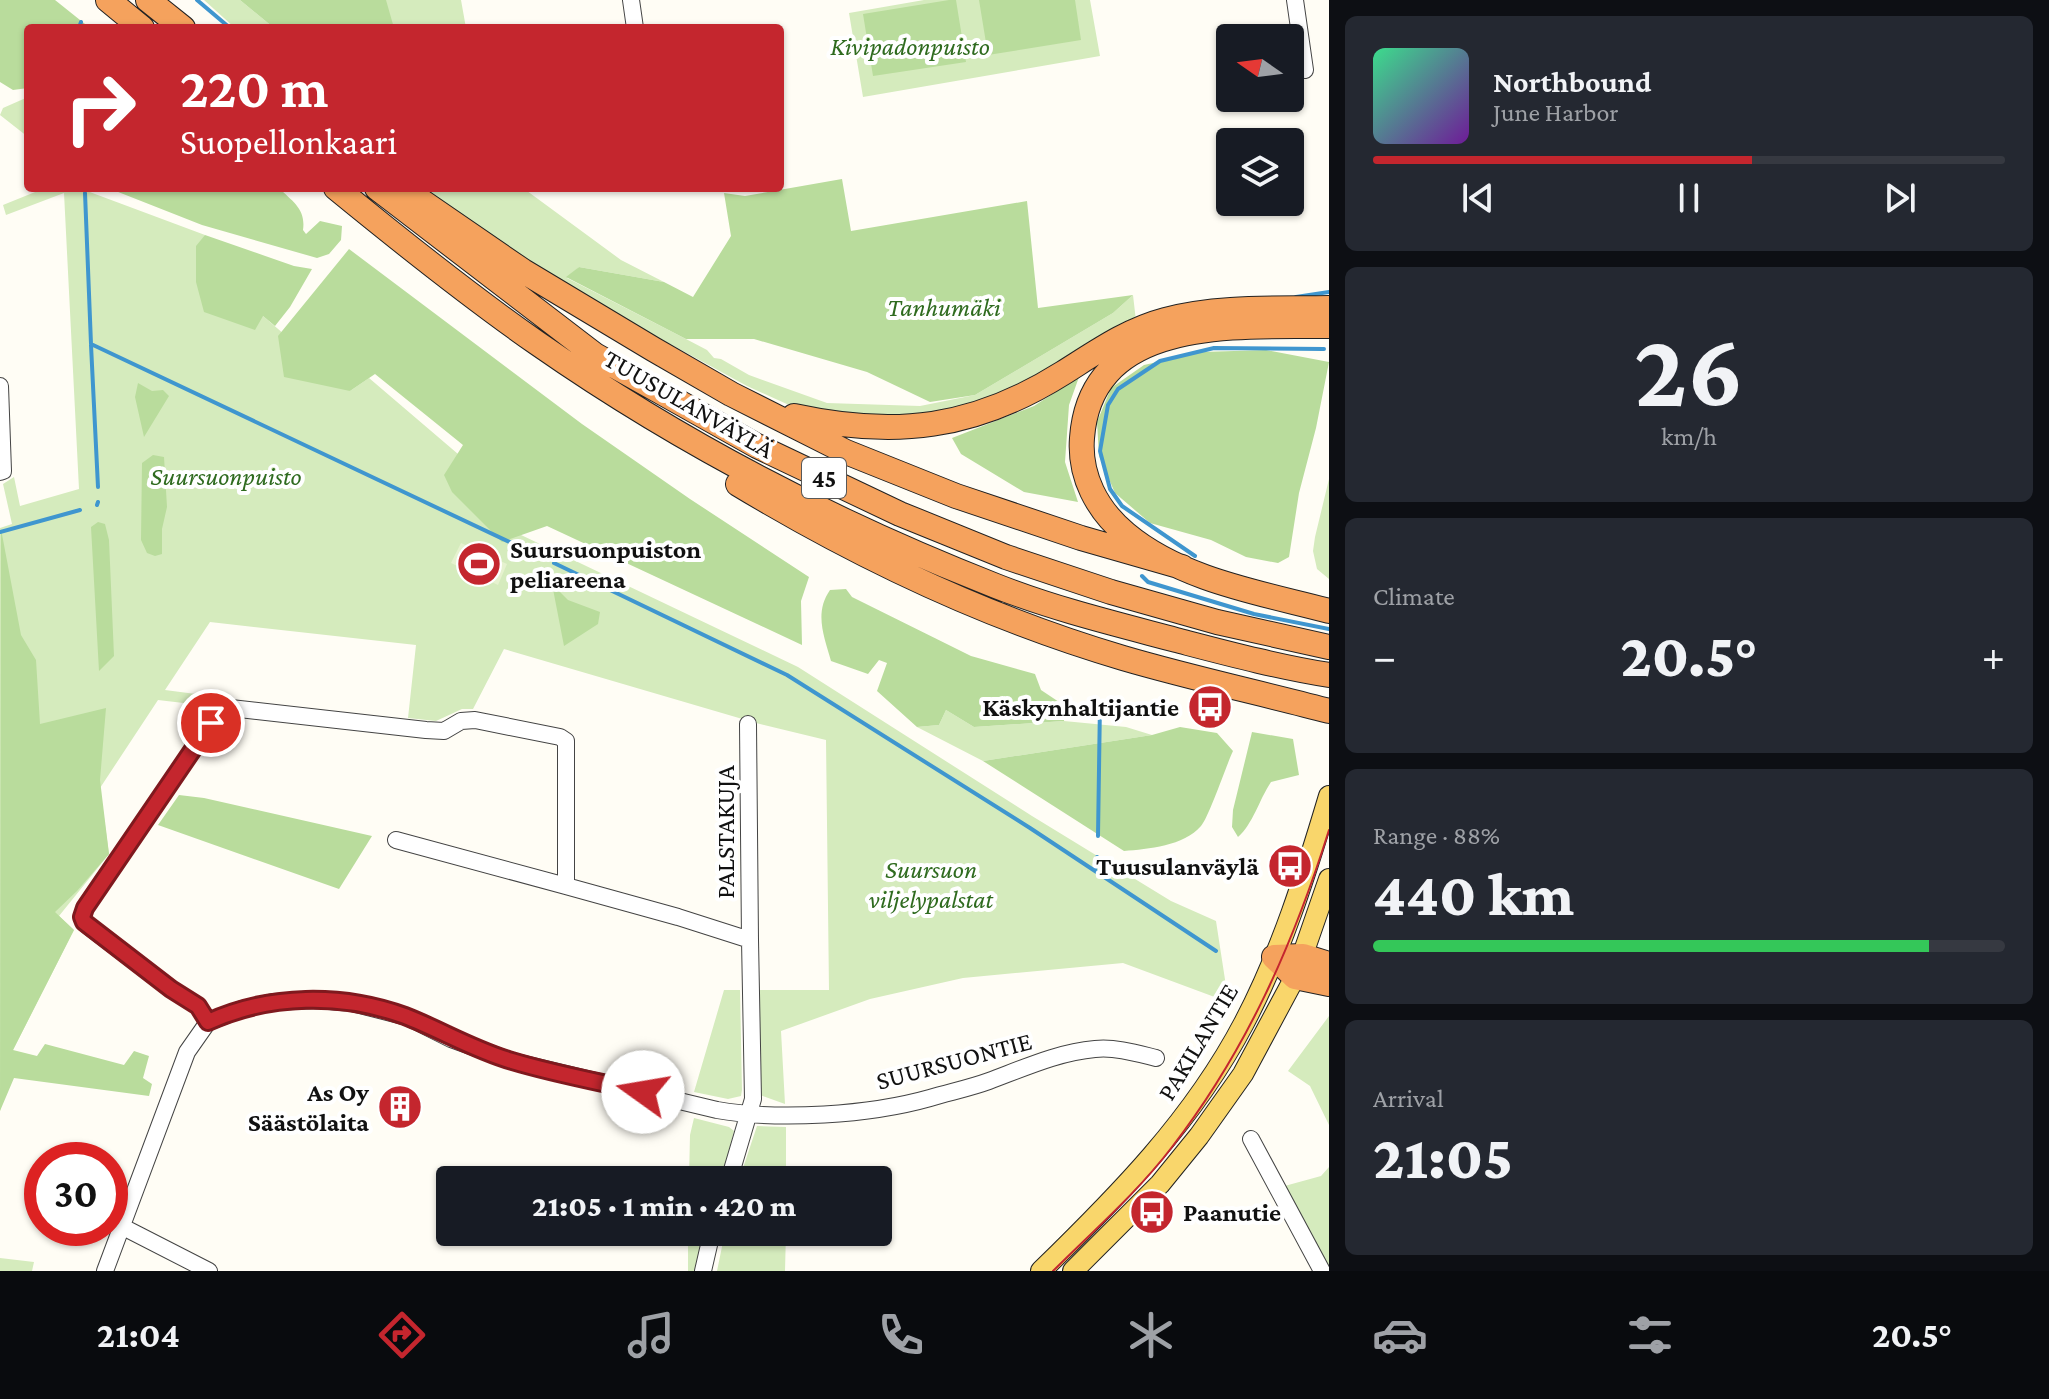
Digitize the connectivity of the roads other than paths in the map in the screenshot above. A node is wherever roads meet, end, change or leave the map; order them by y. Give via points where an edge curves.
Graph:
1 (108, 0) edge
2 (148, 0) edge
3 (631, 0) edge
4 (1295, 0) edge
5 (137, 24) edge
6 (178, 24) edge
7 (634, 24) edge
8 (1305, 70) dead end
9 (341, 192) edge
10 (382, 192) edge
11 (407, 192) edge
12 (1329, 308) edge
13 (1329, 326) edge
14 (583, 374) junction
15 (0, 386) edge
16 (731, 394) junction
17 (0, 472) edge
18 (1182, 567) junction
19 (1329, 611) edge
20 (1329, 647) edge
21 (1329, 675) edge
22 (1329, 711) edge
23 (748, 724) dead end
24 (1329, 796) edge
25 (396, 840) dead end
26 (1329, 879) edge
27 (566, 886) junction
28 (750, 940) junction
29 (1274, 957) junction
30 (1329, 964) edge
31 (1299, 966) junction
32 (1329, 984) edge
33 (208, 1022) junction
34 (1156, 1058) dead end
35 (748, 1115) junction
36 (1251, 1139) dead end
37 (733, 1166) edge
38 (128, 1208) edge
39 (128, 1230) edge
40 (114, 1246) edge
41 (709, 1246) edge
42 (105, 1271) edge
43 (209, 1271) edge
44 (703, 1271) edge
45 (1041, 1271) edge
46 (1074, 1271) edge
47 (1322, 1271) edge

1 - 5 highway
2 - 6 highway
3 - 7 street
4 - 8 street
9 - 14 highway, TUUSULANVÄYLÄ / 45 via 483,304
10 - 20 highway, TUUSULANVÄYLÄ / 45 via 595,355 757,446 1006,557 1186,614
11 - 16 highway via 523,271
12 - 16 highway via 1243,310 1164,320 1095,351 1029,393 953,422 899,428 839,426
13 - 18 highway via 1243,327 1175,335 1134,352 1097,388 1082,441 1084,470 1097,503 1126,534
14 - 21 highway, TUUSULANVÄYLÄ / 45 via 746,472 998,587 1121,626
14 - 22 highway via 677,446 816,530 919,582 1124,658
15 - 17 street
16 - 18 highway via 846,452 956,496
18 - 19 highway
23 - 28 street, PALSTAKUJA
24 - 29 main road, PAKILANTIE
25 - 27 street
26 - 31 main road, PAKILANTIE
27 - 28 street
27 - 33 street via 566,741 560,737 475,720 444,731 222,707 82,917 198,1006
28 - 35 street, PALSTAKUJA via 753,1099
29 - 31 highway
29 - 45 main road, PAKILANTIE via 1244,1023 1181,1121 1124,1189
30 - 31 highway
31 - 32 highway
31 - 46 main road, PAKILANTIE via 1243,1074 1199,1136
33 - 35 street, SUURSUONTIE via 273,1002 352,1003 407,1017 512,1061
33 - 38 street via 187,1052
34 - 35 street, SUURSUONTIE via 1095,1049 896,1105
35 - 37 street, PALSTAKUJA
36 - 47 street
39 - 43 street
40 - 42 street
41 - 44 street

